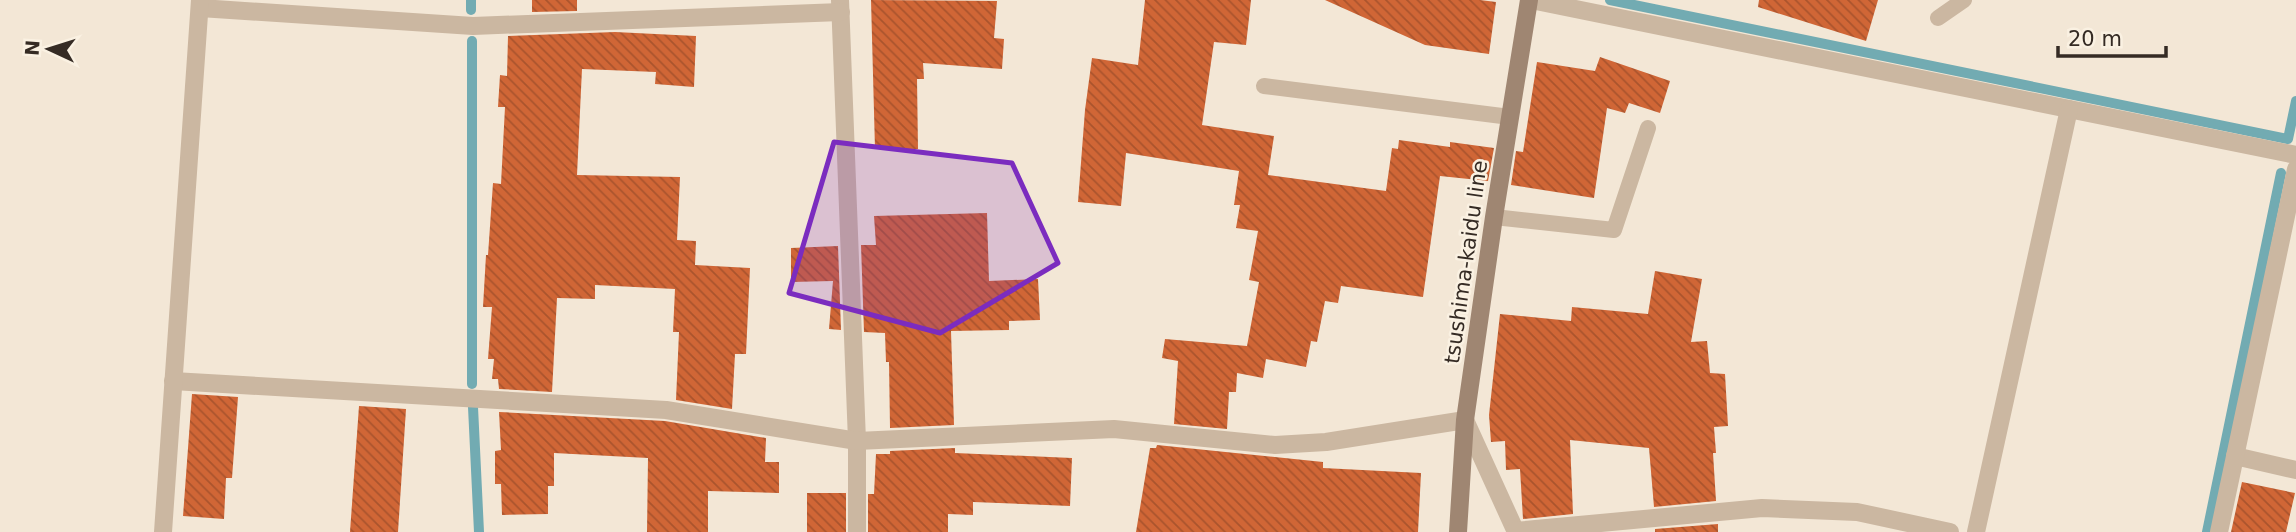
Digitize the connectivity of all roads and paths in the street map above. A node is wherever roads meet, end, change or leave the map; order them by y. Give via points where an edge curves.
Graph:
1 (1530, 0) edge
2 (1964, 0) edge
3 (200, 4) edge
4 (841, 6) edge
5 (1938, 18) dead end
6 (1265, 86) dead end
7 (2069, 109) junction
8 (1510, 117) junction
9 (1648, 128) dead end
10 (2296, 155) edge
11 (2296, 169) edge
12 (1494, 217) junction
13 (173, 381) junction
14 (1465, 420) junction
15 (857, 440) junction
16 (2235, 456) junction
17 (2296, 470) edge
18 (163, 532) edge
19 (857, 532) edge
20 (1458, 532) edge
21 (1515, 532) edge
22 (1950, 532) edge
23 (1976, 532) edge
24 (2219, 532) edge

1 - 7 street
1 - 8 main road, tsushima-kaidu line
2 - 5 lane
3 - 4 street via 473,26
3 - 13 street
4 - 15 street
6 - 8 lane
7 - 10 street
7 - 23 street
8 - 12 main road, tsushima-kaidu line
9 - 12 lane via 1614,230
11 - 16 street
12 - 14 main road, tsushima-kaidu line
13 - 15 street via 666,410
13 - 18 street
14 - 15 street via 1326,442 1275,445 1114,429
14 - 20 main road, tsushima-kaidu line
14 - 21 street
15 - 19 street
16 - 17 street
16 - 24 street
21 - 22 street via 1762,508 1857,512

